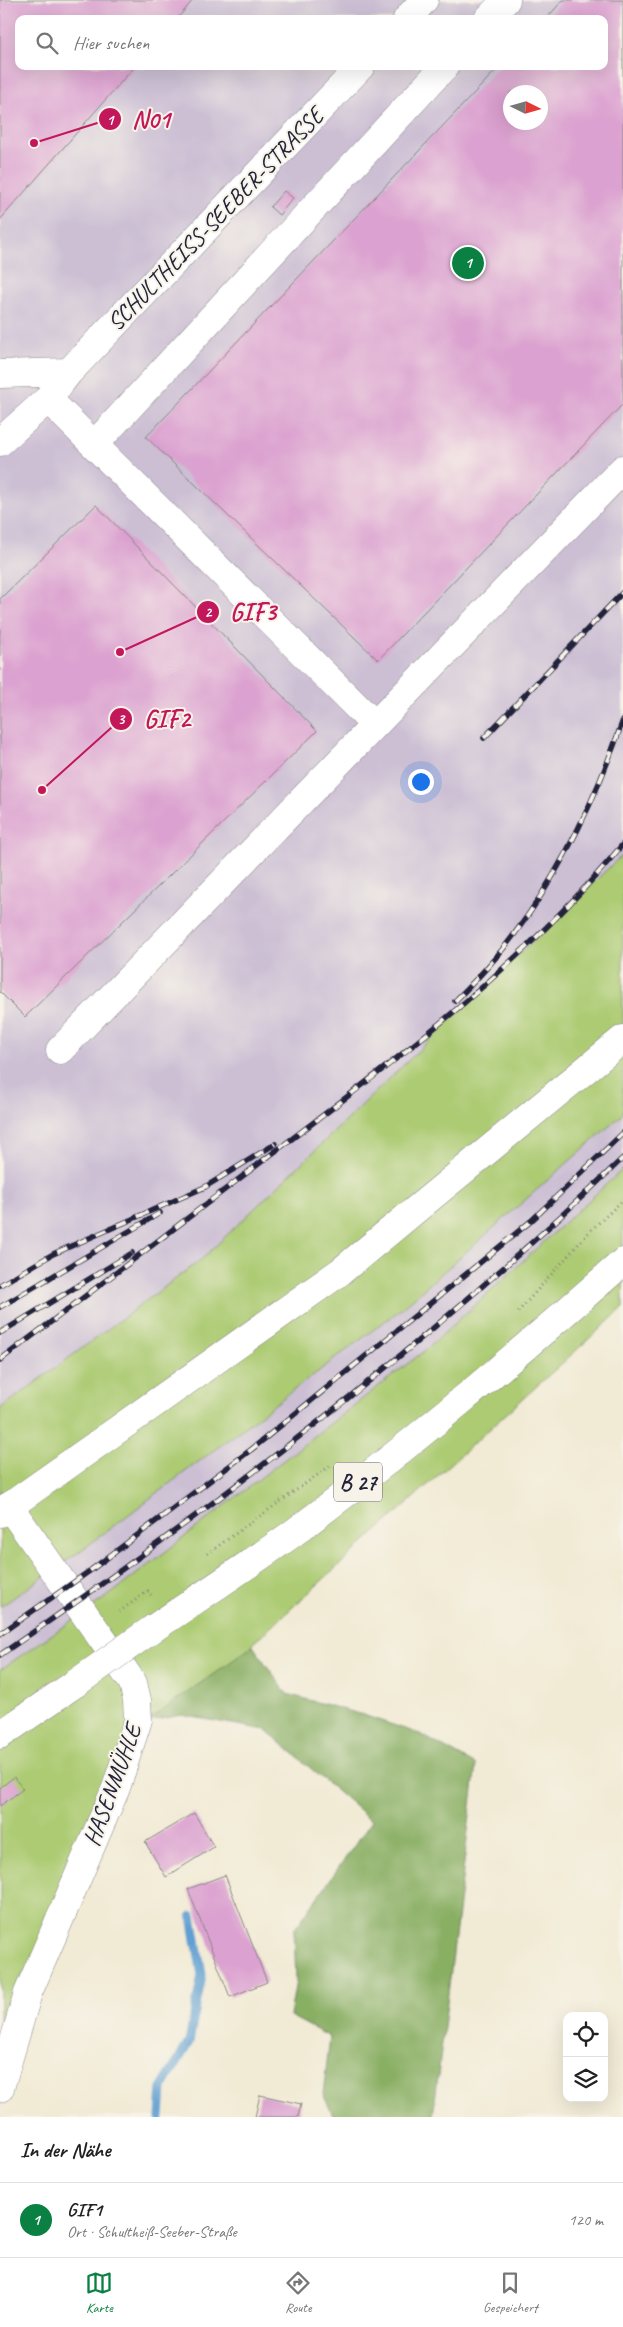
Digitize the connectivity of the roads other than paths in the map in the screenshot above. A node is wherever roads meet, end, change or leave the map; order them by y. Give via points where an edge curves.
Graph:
1 (424, 0) edge
2 (506, 0) edge
3 (411, 15) edge
4 (492, 15) edge
5 (357, 70) edge
6 (440, 70) edge
7 (69, 372) junction
8 (0, 374) edge
9 (48, 399) junction
10 (0, 442) edge
11 (94, 445) junction
12 (623, 470) edge
13 (374, 724) junction
14 (623, 1039) edge
15 (60, 1050) dead end
16 (623, 1262) edge
17 (4, 1509) edge
18 (0, 1735) edge
19 (0, 2088) edge

1 - 3 main road
2 - 4 main road
5 - 7 main road, SCHULTHEISS-SEEBER-STRASSE
6 - 11 main road
7 - 8 main road
7 - 9 main road, SCHULTHEISS-SEEBER-STRASSE
9 - 10 main road, SCHULTHEISS-SEEBER-STRASSE
9 - 11 main road
11 - 13 main road
12 - 13 main road
13 - 15 main road
14 - 17 main road via 340,1272
16 - 18 main road, B 27, bridge via 406,1445 292,1534
17 - 19 main road, HASENMÜHLE via 133,1683 138,1720 116,1788 28,1993

